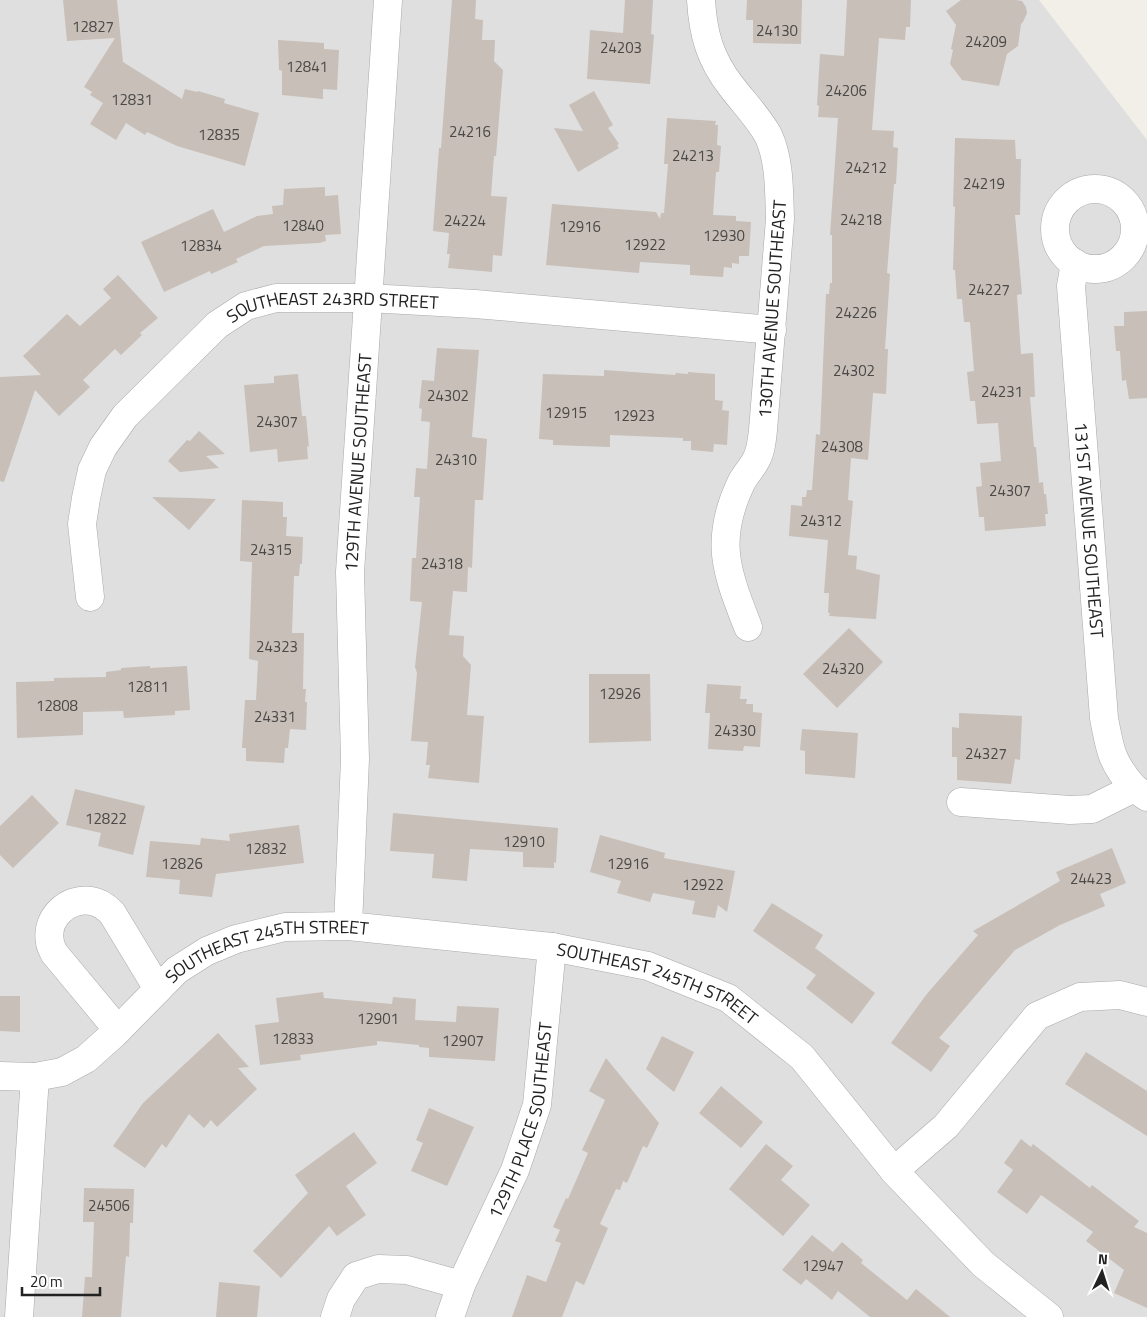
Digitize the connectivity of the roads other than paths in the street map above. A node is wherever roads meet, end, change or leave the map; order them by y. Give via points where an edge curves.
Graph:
1 (388, 0) edge
2 (701, 0) edge
3 (1074, 263) dead end
4 (368, 298) junction
5 (772, 330) junction
6 (90, 597) dead end
7 (748, 627) dead end
8 (1141, 793) edge
9 (961, 802) dead end
10 (348, 926) junction
11 (552, 947) junction
12 (158, 989) junction
13 (1147, 1002) edge
14 (118, 1030) junction
15 (0, 1076) edge
16 (35, 1078) junction
17 (894, 1171) junction
18 (461, 1285) junction
19 (19, 1317) edge
20 (335, 1317) edge
21 (450, 1317) edge
22 (1049, 1317) edge

1 - 4 street, 129TH AVENUE SOUTHEAST
2 - 5 street, 130TH AVENUE SOUTHEAST via 709,50 730,85 759,120 769,137 775,159 780,219
3 - 8 street, 131ST AVENUE SOUTHEAST via 1071,286 1104,718 1110,750 1120,772
4 - 5 street, SOUTHEAST 243RD STREET
4 - 6 street, SOUTHEAST 243RD STREET via 276,298 246,306 217,325 125,416 92,470 86,498 82,524
4 - 10 street, 129TH AVENUE SOUTHEAST via 350,572 355,759
5 - 7 street, 130TH AVENUE SOUTHEAST via 761,445 728,516 724,541 728,571
8 - 9 street via 1092,809
10 - 11 street, SOUTHEAST 245TH STREET
10 - 12 street, SOUTHEAST 245TH STREET via 284,927 236,939 207,951 177,970
11 - 17 street, SOUTHEAST 245TH STREET via 648,966 728,998 802,1057
11 - 18 street, 129TH PLACE SOUTHEAST via 537,1105 515,1170
12 - 14 street, SOUTHEAST 245TH STREET
12 - 14 street, SOUTHEAST 245TH STREET via 104,905 82,900 62,909 50,930 54,953
13 - 17 street via 1120,995 1080,997 1038,1016 946,1126
14 - 16 street, SOUTHEAST 245TH STREET via 86,1059 62,1072
15 - 16 street, SOUTHEAST 245TH STREET
16 - 19 street
17 - 22 street, SOUTHEAST 245TH STREET via 983,1264
18 - 20 street via 407,1270 378,1269 356,1276 341,1299
18 - 21 street, 129TH PLACE SOUTHEAST

